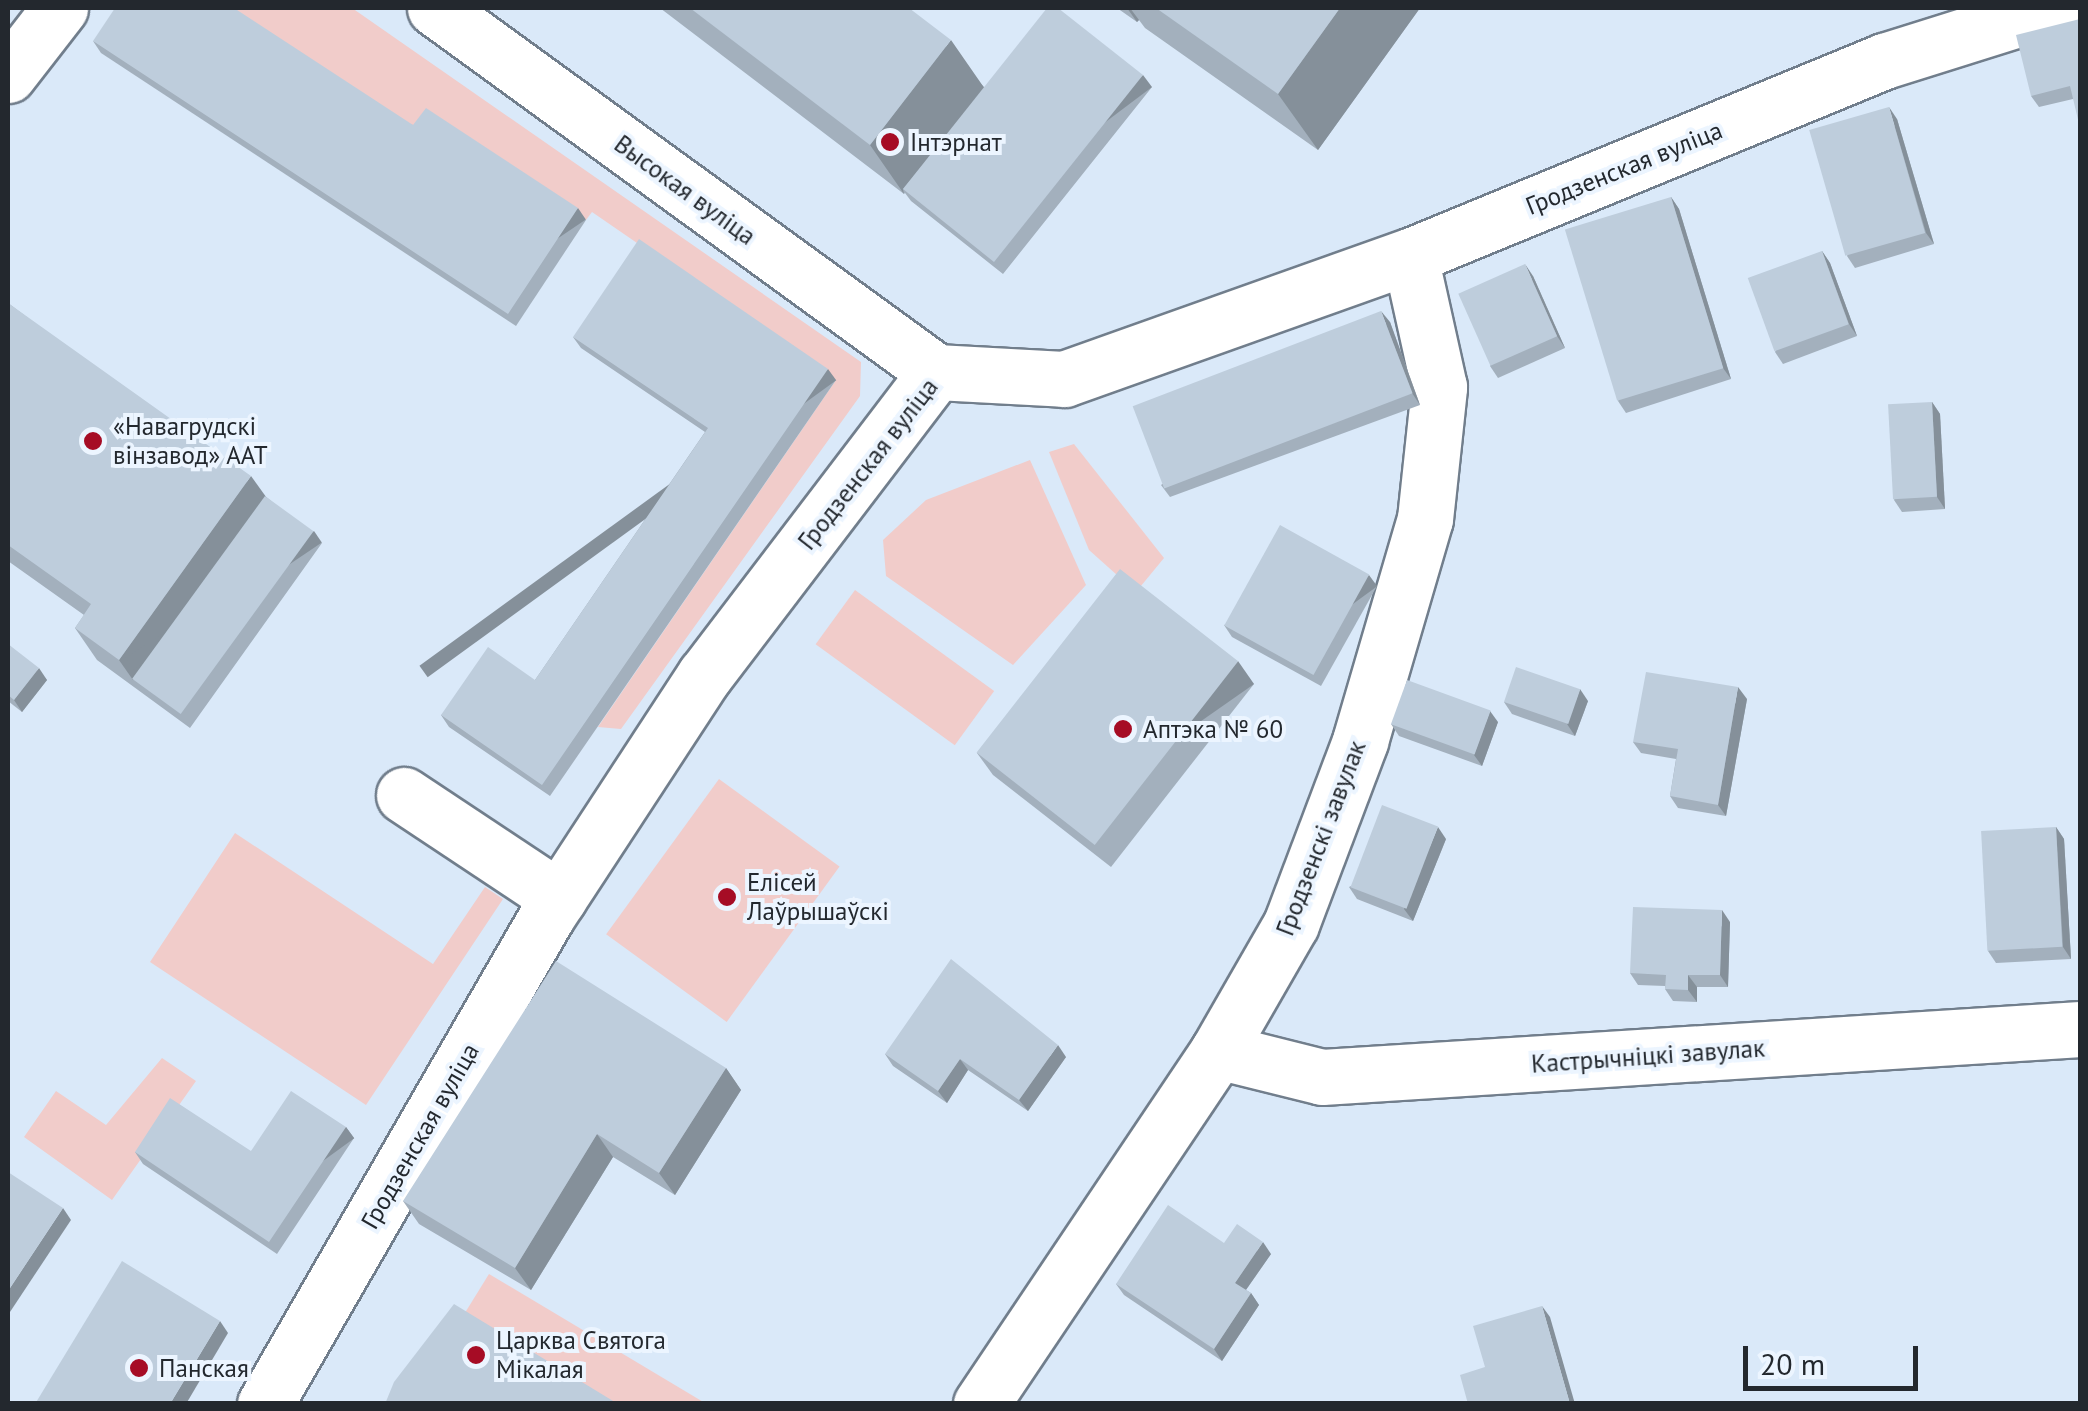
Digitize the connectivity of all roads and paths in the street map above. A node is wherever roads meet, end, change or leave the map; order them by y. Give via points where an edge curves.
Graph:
1 (60, 8) edge
2 (435, 8) edge
3 (2053, 8) edge
4 (8, 75) edge
5 (1410, 256) junction
6 (936, 372) junction
7 (404, 795) dead end
8 (559, 898) junction
9 (2080, 1029) edge
10 (1218, 1051) junction
11 (266, 1404) edge
12 (980, 1404) edge

1 - 4 street
2 - 6 street, Высокая вуліца
3 - 5 street, Гродзенская вуліца via 1884,61
5 - 6 street, Гродзенская вуліца via 1064,379
5 - 10 street, Гродзенскі завулак via 1440,387 1424,519 1360,741 1291,924
6 - 8 street, Гродзенская вуліца via 705,675
7 - 8 street
8 - 11 street, Гродзенская вуліца
9 - 10 street, Кастрычніцкі завулак via 1322,1076
10 - 12 street, Гродзенскі завулак

